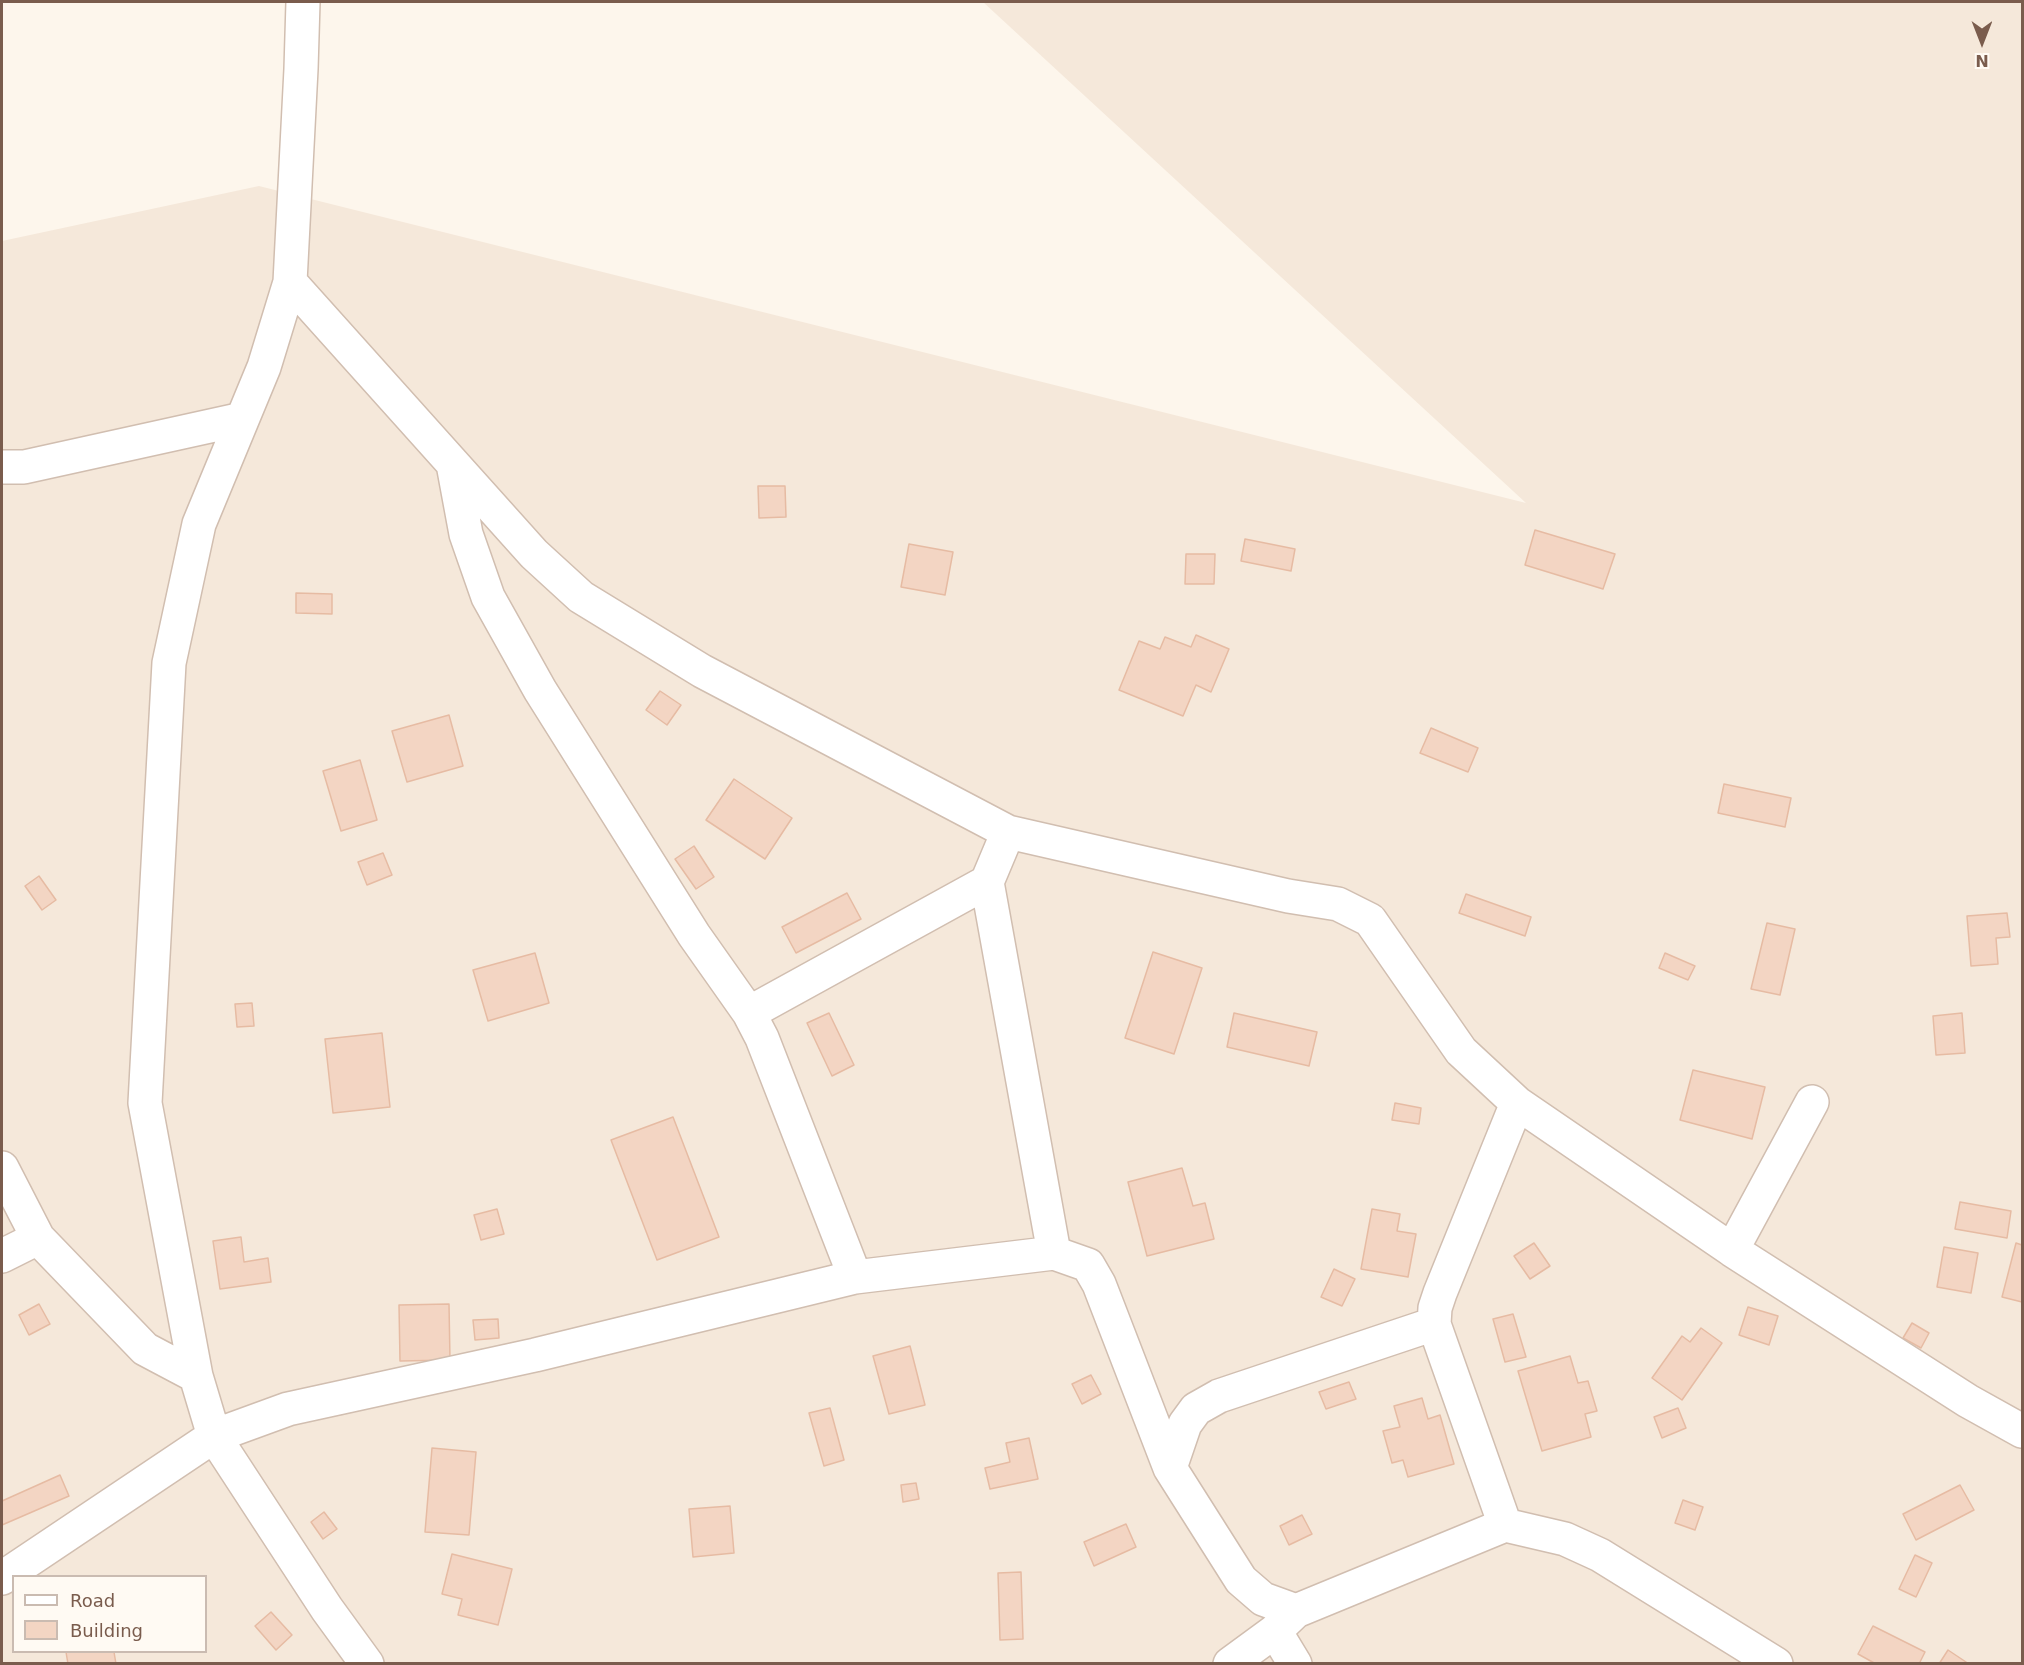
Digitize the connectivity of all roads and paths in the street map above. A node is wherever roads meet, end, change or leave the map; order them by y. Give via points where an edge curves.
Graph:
1 (303, 2) edge
2 (290, 282) junction
3 (242, 419) junction
4 (453, 464) junction
5 (2, 467) edge
6 (1008, 832) junction
7 (987, 882) junction
8 (749, 1012) junction
9 (1812, 1102) dead end
10 (1517, 1103) junction
11 (2, 1168) edge
12 (38, 1238) junction
13 (1732, 1250) junction
14 (1054, 1253) junction
15 (2, 1256) edge
16 (855, 1276) junction
17 (1434, 1324) junction
18 (196, 1376) junction
19 (2022, 1431) edge
20 (214, 1436) junction
21 (1170, 1468) junction
22 (1505, 1525) junction
23 (2, 1578) edge
24 (1286, 1621) junction
25 (367, 1664) edge
26 (1230, 1664) edge
27 (1295, 1664) edge
28 (1776, 1664) edge

1 - 2 street
2 - 3 street via 264,367
2 - 4 street
3 - 5 street via 24,467
3 - 18 street via 199,524 169,663 145,1103
4 - 6 street via 534,554 580,597 702,671
4 - 8 street via 466,534 488,597 540,690 694,935
6 - 7 street
6 - 10 street via 1288,896 1338,903 1370,920 1461,1050
7 - 8 street
7 - 14 street
8 - 16 street
9 - 13 street
10 - 13 street
10 - 17 street via 1440,1293
11 - 12 street
12 - 15 street
12 - 18 street via 145,1349
13 - 19 street via 1968,1401
14 - 16 street
14 - 21 street via 1088,1265 1099,1284
16 - 20 street via 535,1355 288,1409
17 - 21 street via 1219,1396 1196,1409 1185,1424
17 - 22 street
18 - 20 street
20 - 23 street
20 - 25 street
21 - 24 street via 1241,1580
22 - 24 street
22 - 28 street via 1565,1539 1600,1555
24 - 26 street
24 - 27 street

